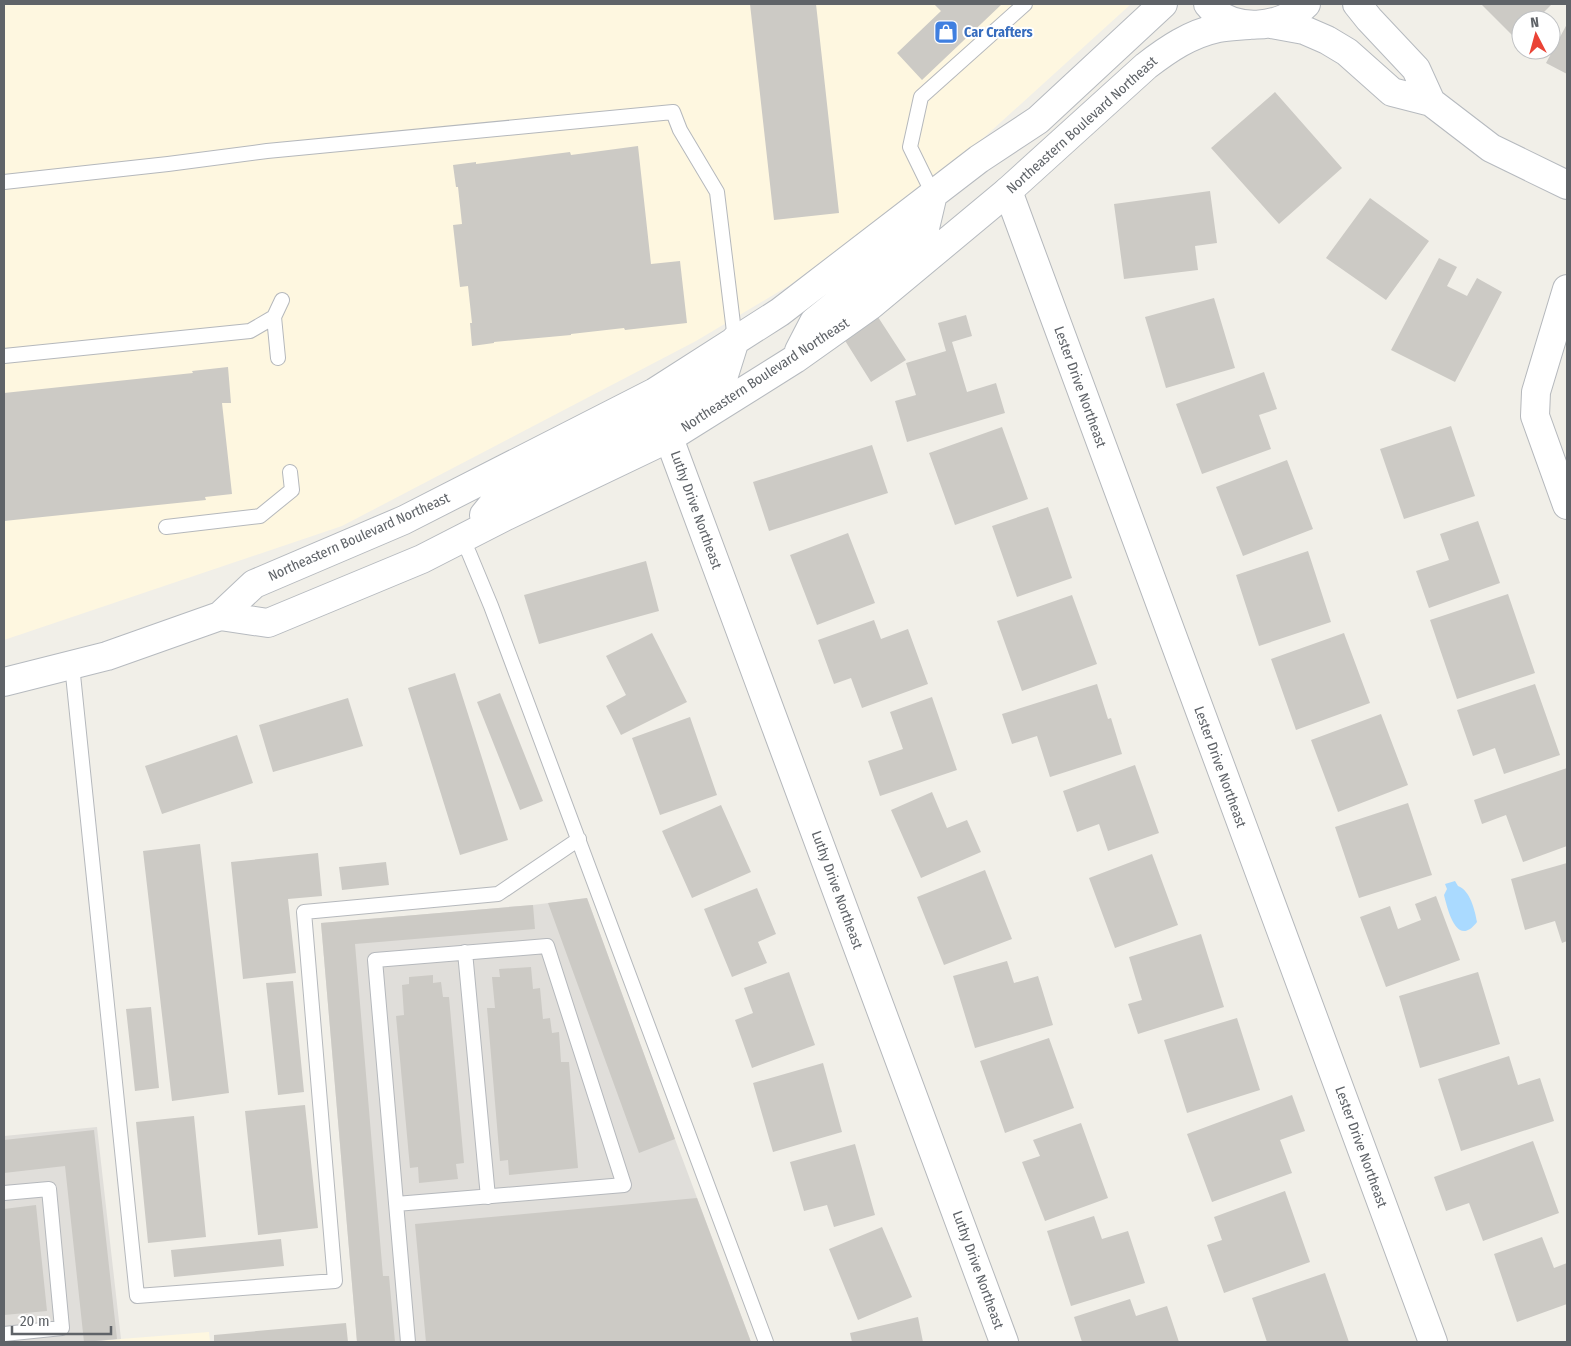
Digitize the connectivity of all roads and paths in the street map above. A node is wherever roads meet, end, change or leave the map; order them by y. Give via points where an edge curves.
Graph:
1 (1025, 4) edge
2 (1163, 4) edge
3 (1208, 4) edge
4 (1306, 4) edge
5 (1357, 4) edge
6 (1260, 24) junction
7 (1431, 102) junction
8 (4, 182) edge
9 (1567, 185) edge
10 (1008, 191) junction
11 (932, 194) junction
12 (1567, 289) edge
13 (282, 300) dead end
14 (274, 317) junction
15 (735, 340) junction
16 (4, 356) edge
17 (278, 358) dead end
18 (795, 359) junction
19 (669, 438) junction
20 (290, 472) dead end
21 (1567, 505) edge
22 (166, 527) dead end
23 (466, 536) junction
24 (220, 616) junction
25 (72, 664) junction
26 (4, 682) edge
27 (579, 839) junction
28 (465, 952) junction
29 (4, 1193) edge
30 (488, 1196) junction
31 (396, 1204) junction
32 (4, 1334) edge
33 (408, 1342) edge
34 (766, 1342) edge
35 (1004, 1342) edge
36 (1433, 1342) edge

1 - 11 lane via 922,97 910,147
2 - 11 street, Northeastern Boulevard Northeast via 1038,120
3 - 6 street via 1228,19
4 - 6 street, Northeastern Boulevard Northeast via 1290,17
5 - 7 street via 1416,69
6 - 7 street via 1304,30 1327,40 1347,52 1392,92
6 - 10 street, Northeastern Boulevard Northeast via 1201,33 1163,53
7 - 9 street via 1491,148
8 - 15 lane via 267,151 673,112 680,130 717,192
10 - 18 street, Northeastern Boulevard Northeast via 871,305
10 - 36 street, Lester Drive Northeast
11 - 15 street, Northeastern Boulevard Northeast via 780,312
11 - 18 street via 925,228 902,251 814,322
12 - 21 street via 1536,392 1535,416
13 - 14 lane
14 - 16 lane via 250,331
14 - 17 lane
15 - 23 street via 724,375 701,392 497,500
15 - 24 street, Northeastern Boulevard Northeast via 655,392 404,520 254,584
18 - 19 street, Northeastern Boulevard Northeast
19 - 23 street, Northeastern Boulevard Northeast
19 - 35 street, Luthy Drive Northeast
20 - 22 lane via 292,490 260,516
23 - 24 street, Northeastern Boulevard Northeast via 422,559 268,623
23 - 27 lane
24 - 25 street, Northeastern Boulevard Northeast via 107,656
25 - 26 street, Northeastern Boulevard Northeast
25 - 27 lane via 137,1296 335,1281 304,912 498,894
27 - 34 lane
28 - 30 lane
28 - 30 lane via 547,946 624,1185
28 - 31 lane via 375,960
29 - 32 lane via 48,1189 62,1328
30 - 31 lane
31 - 33 lane

